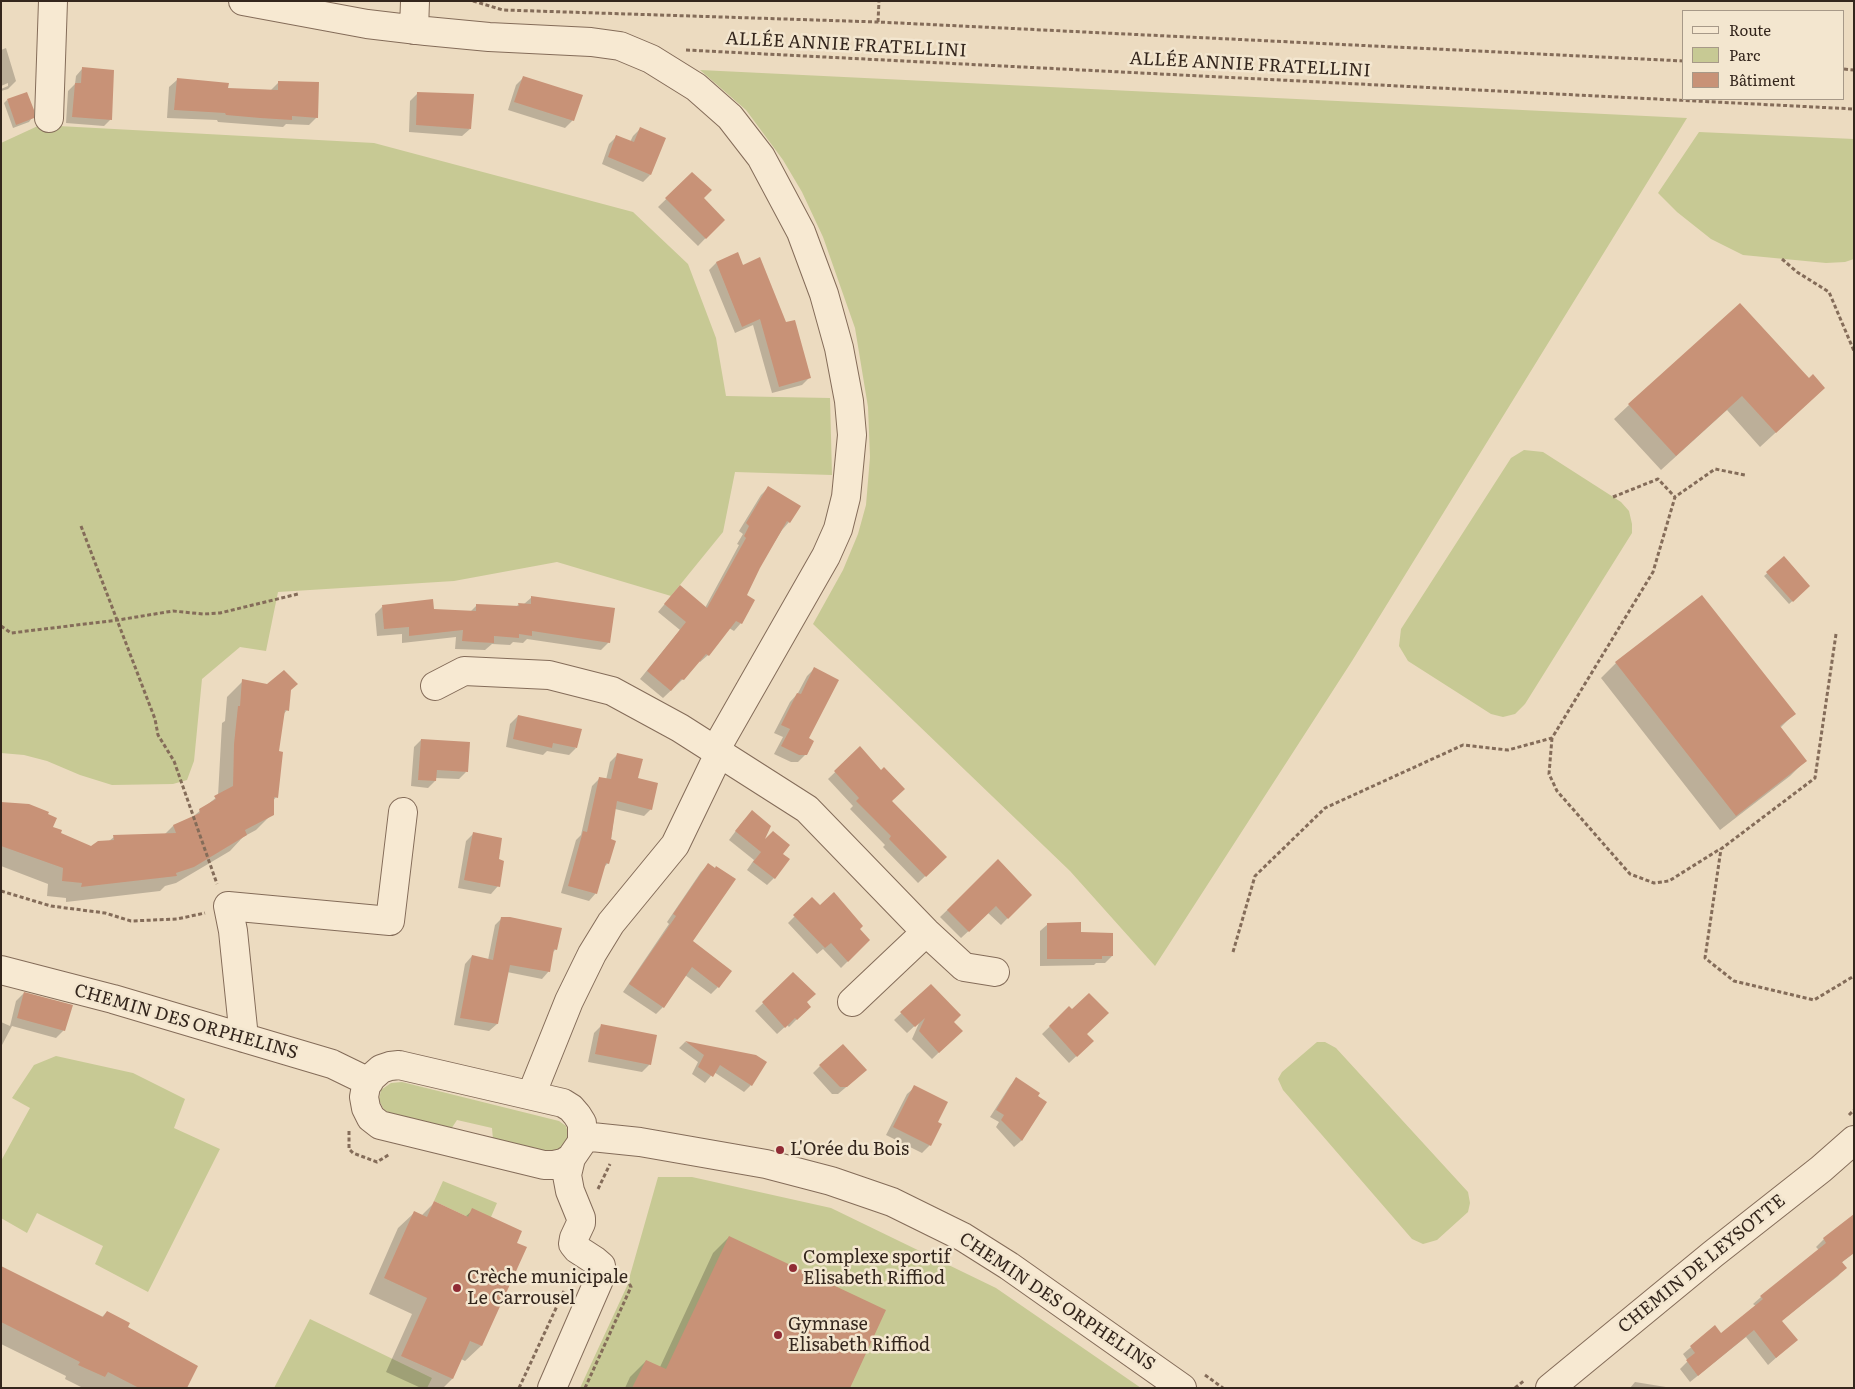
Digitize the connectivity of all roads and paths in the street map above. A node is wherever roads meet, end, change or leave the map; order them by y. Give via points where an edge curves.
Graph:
1 (53, 1) edge
2 (243, 1) edge
3 (415, 1) edge
4 (473, 1) edge
5 (879, 1) edge
6 (878, 22) junction
7 (414, 30) junction
8 (651, 59) junction
9 (1682, 61) edge
10 (1854, 109) edge
11 (49, 118) dead end
12 (1782, 260) dead end
13 (1854, 351) edge
14 (1745, 475) dead end
15 (1613, 497) dead end
16 (1675, 497) junction
17 (81, 526) dead end
18 (298, 594) dead end
19 (118, 620) junction
20 (1, 626) edge
21 (1836, 634) dead end
22 (435, 686) dead end
23 (1552, 738) junction
24 (718, 752) junction
25 (403, 812) dead end
26 (1721, 848) junction
27 (1, 891) edge
28 (228, 906) junction
29 (926, 932) junction
30 (1233, 952) dead end
31 (1, 970) edge
32 (995, 972) dead end
33 (1854, 976) edge
34 (852, 1002) dead end
35 (244, 1038) junction
36 (369, 1082) junction
37 (534, 1096) junction
38 (1854, 1140) edge
39 (577, 1147) junction
40 (610, 1166) dead end
41 (594, 1196) dead end
42 (565, 1288) dead end
43 (1565, 1383) edge
44 (520, 1388) edge
45 (552, 1388) edge
46 (1182, 1388) edge

1 - 11 street
2 - 7 street
3 - 7 street
4 - 6 path via 503,10
5 - 6 path
6 - 9 path
7 - 8 street via 591,42 620,46
8 - 10 path, ALLÉE ANNIE FRATELLINI via 657,49
8 - 24 street via 710,99 730,117 761,157 801,232 824,294 849,401 850,466 838,529 826,556 721,740
12 - 13 path via 1829,292
14 - 16 path via 1715,468
15 - 16 path via 1658,479
16 - 23 path via 1653,572
17 - 19 path
18 - 19 path via 220,613 174,611
19 - 20 path via 11,633
19 - 28 path via 155,719 158,736 174,761 220,892
21 - 26 path via 1815,778
22 - 24 street via 464,671 549,675 612,690
23 - 26 path via 1550,774 1557,791 1630,874 1654,883 1669,880
23 - 30 path via 1508,750 1463,745 1325,808 1255,876
24 - 29 street via 807,809
24 - 37 street via 675,845 611,923 592,954 569,1001 536,1083
25 - 28 street via 390,921
26 - 33 path via 1705,958 1734,981 1814,1000
27 - 28 path via 51,906 105,913 131,921 177,920
28 - 35 street
29 - 32 street via 964,967
29 - 34 street
31 - 35 street, CHEMIN DES ORPHELINS
35 - 36 street, CHEMIN DES ORPHELINS via 332,1064
36 - 37 street via 381,1069 400,1065
36 - 39 street via 364,1097 366,1108 380,1126 544,1165 556,1164
37 - 39 street via 562,1103 577,1115 582,1124
38 - 43 street, CHEMIN DE LEYSOTTE
39 - 45 street via 567,1175 581,1218 574,1244 601,1266 602,1273
39 - 46 street, CHEMIN DES ORPHELINS via 640,1142 766,1164 892,1202 963,1237 1009,1266
40 - 41 path
42 - 44 path

